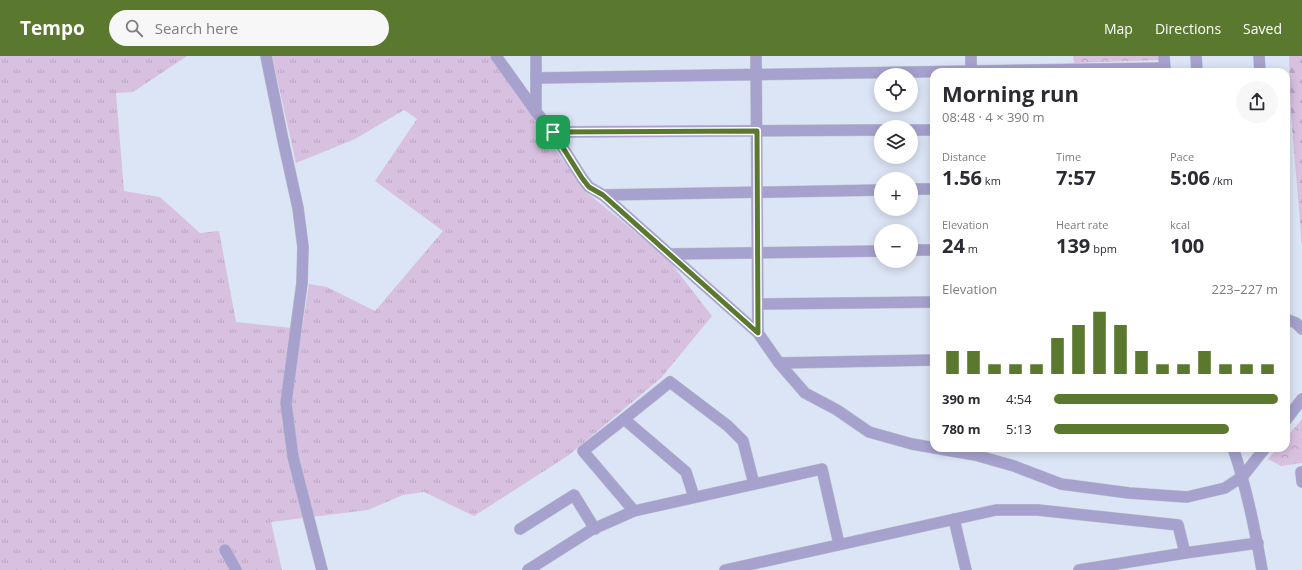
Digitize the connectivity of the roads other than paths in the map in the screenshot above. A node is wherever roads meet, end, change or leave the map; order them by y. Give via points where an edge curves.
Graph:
1 (266, 56) edge
2 (496, 56) edge
3 (536, 56) edge
4 (756, 56) edge
5 (971, 56) edge
6 (1164, 56) edge
7 (1196, 56) edge
8 (1259, 56) edge
9 (971, 68) edge
10 (1165, 68) edge
11 (1197, 68) edge
12 (1260, 68) edge
13 (930, 72) edge
14 (756, 74) junction
15 (536, 78) junction
16 (536, 112) junction
17 (874, 130) edge
18 (918, 130) edge
19 (930, 130) edge
20 (757, 131) junction
21 (553, 132) junction
22 (918, 189) edge
23 (930, 189) edge
24 (874, 190) edge
25 (757, 192) junction
26 (603, 195) junction
27 (918, 250) edge
28 (930, 250) edge
29 (874, 251) edge
30 (758, 253) junction
31 (670, 254) junction
32 (930, 302) edge
33 (758, 304) junction
34 (1290, 321) edge
35 (1302, 329) edge
36 (758, 333) junction
37 (930, 360) edge
38 (779, 363) junction
39 (1302, 398) edge
40 (1290, 414) edge
41 (624, 419) junction
42 (930, 446) edge
43 (975, 452) edge
44 (1234, 452) edge
45 (1262, 452) edge
46 (1302, 472) edge
47 (1243, 476) junction
48 (1302, 482) edge
49 (754, 484) junction
50 (694, 497) junction
51 (634, 511) junction
52 (954, 519) junction
53 (520, 529) dead end
54 (595, 529) junction
55 (1258, 543) junction
56 (839, 544) junction
57 (225, 550) dead end
58 (1185, 553) junction
59 (531, 569) edge
60 (236, 570) edge
61 (322, 570) edge
62 (725, 570) edge
63 (966, 570) edge
64 (1079, 570) edge
65 (1262, 570) edge

1 - 61 street via 298,208 302,247 302,283 286,403 293,458
2 - 16 street
3 - 15 street
4 - 14 street
5 - 9 street
6 - 10 street
7 - 11 street
8 - 12 street
13 - 14 street
14 - 15 street
14 - 20 street
15 - 16 street
16 - 21 street
17 - 20 street
18 - 19 street
20 - 21 street
20 - 25 street
21 - 26 street via 589,187
22 - 23 street
24 - 25 street
25 - 26 street
25 - 30 street
26 - 31 street
27 - 28 street
29 - 30 street
30 - 31 street
30 - 33 street
31 - 36 street
32 - 33 street
33 - 36 street
34 - 35 street
36 - 38 street
37 - 38 street
38 - 42 street via 805,394 837,410 869,432
39 - 40 street
41 - 49 street via 670,382 728,426 742,441
41 - 50 street via 686,472
41 - 51 street via 583,451
43 - 47 street via 1061,484 1129,493 1195,496 1225,488
44 - 47 street
45 - 47 street
46 - 48 street
47 - 55 street
49 - 50 street
49 - 56 street via 822,469
50 - 51 street
51 - 54 street
52 - 56 street
52 - 58 street via 996,510 1038,510 1178,526
52 - 63 street
53 - 54 street via 574,495
54 - 59 street
55 - 58 street
55 - 65 street
56 - 62 street
57 - 60 street
58 - 64 street

